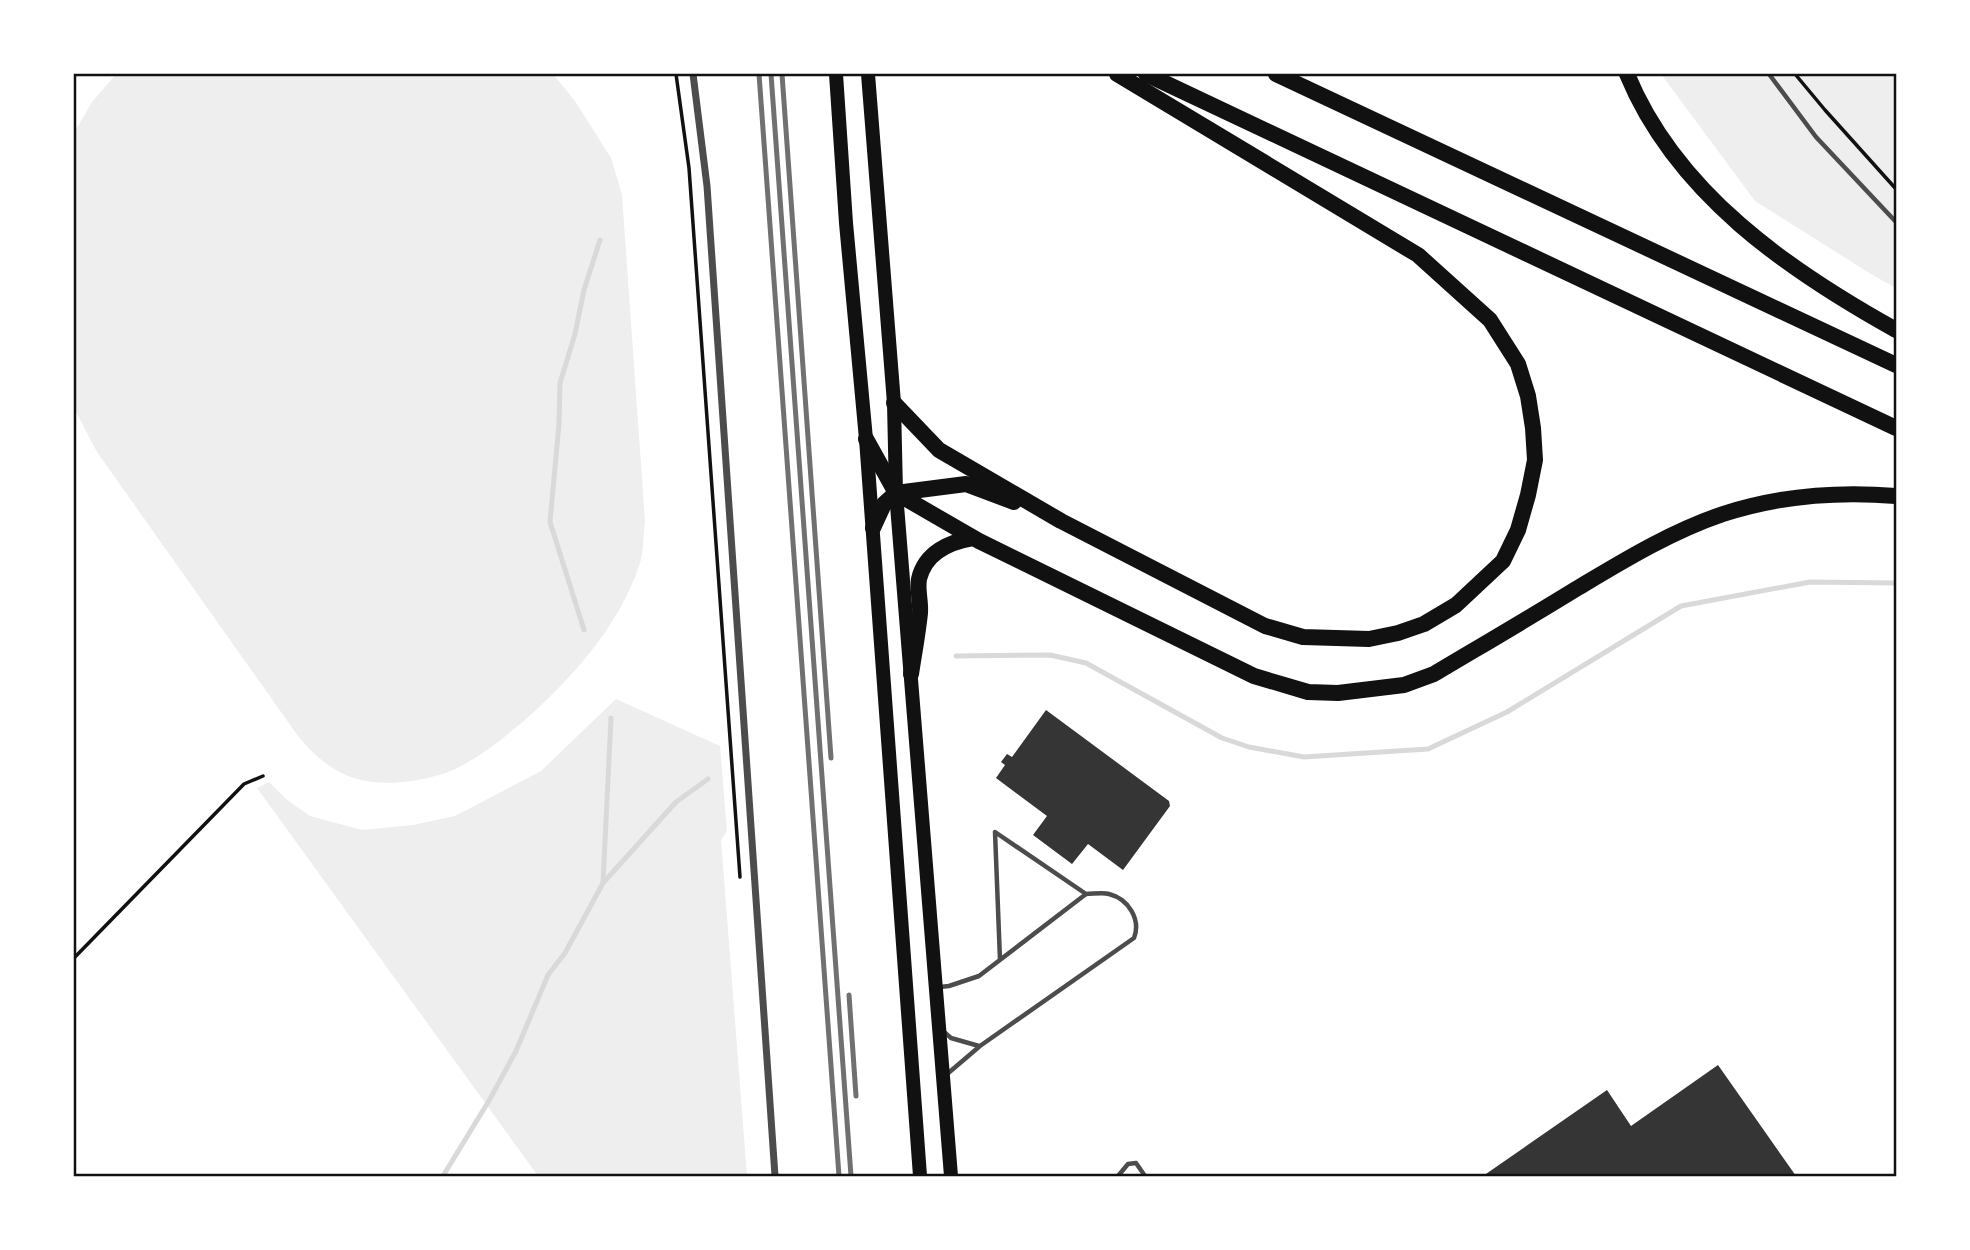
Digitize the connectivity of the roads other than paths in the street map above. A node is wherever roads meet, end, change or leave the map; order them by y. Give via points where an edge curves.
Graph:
1 (693, 74) edge
2 (836, 74) edge
3 (868, 74) edge
4 (1117, 74) edge
5 (1146, 74) edge
6 (1276, 74) edge
7 (1627, 74) edge
8 (1769, 74) edge
9 (1896, 222) edge
10 (1896, 330) edge
11 (1896, 365) edge
12 (894, 403) junction
13 (1896, 428) edge
14 (866, 439) junction
15 (896, 493) junction
16 (1896, 496) edge
17 (1061, 521) junction
18 (873, 528) junction
19 (973, 538) junction
20 (911, 674) junction
21 (1086, 894) junction
22 (1000, 960) junction
23 (921, 982) junction
24 (939, 1029) junction
25 (980, 1046) junction
26 (943, 1078) junction
27 (775, 1177) edge
28 (920, 1177) edge
29 (951, 1177) edge
30 (1118, 1177) edge
31 (1145, 1177) edge

1 - 27 street via 707,186
2 - 14 main road
3 - 12 main road
4 - 17 highway via 1418,255 1458,289 1490,320 1518,364 1528,396 1535,460 1518,530 1503,561 1456,605 1424,624 1369,639 1303,637 1265,626
5 - 13 highway
6 - 11 highway
7 - 10 highway via 1661,137 1732,219 1840,299
8 - 9 lane via 1816,137
12 - 15 main road
12 - 17 highway via 939,450
14 - 15 highway
14 - 18 main road
15 - 17 highway via 966,484
15 - 18 highway via 884,504
15 - 19 highway
15 - 20 main road
16 - 19 highway via 1809,496 1723,514 1650,546 1434,674 1404,685 1338,694 1308,692 1254,676
18 - 23 main road
19 - 20 highway via 948,545 926,563 919,580 920,611
20 - 23 main road
21 - 22 lane
21 - 22 lane via 995,832
21 - 25 lane via 1109,894 1125,902 1135,917 1134,938
22 - 23 lane via 979,976 949,986
23 - 24 main road
23 - 28 main road
24 - 25 lane via 951,1038
24 - 26 main road
25 - 26 lane
26 - 29 main road
30 - 31 lane via 1128,1164 1136,1163

